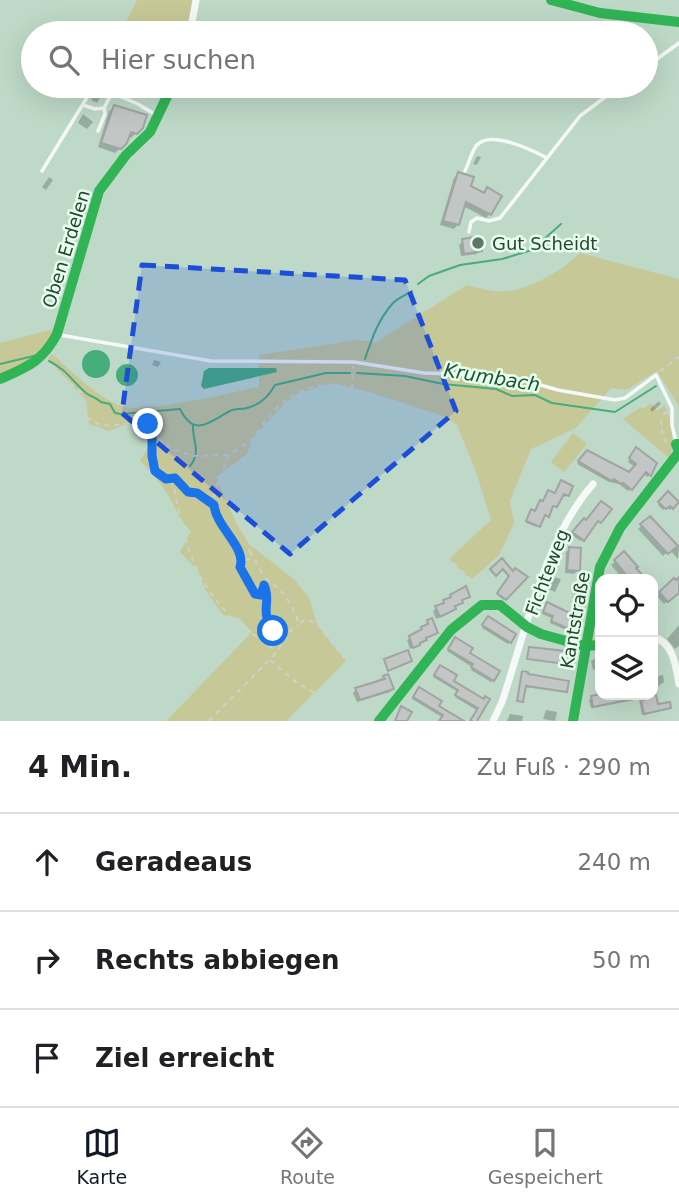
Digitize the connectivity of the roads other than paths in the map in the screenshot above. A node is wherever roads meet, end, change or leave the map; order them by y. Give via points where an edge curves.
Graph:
1 (196, 0) edge
2 (551, 0) edge
3 (192, 21) edge
4 (679, 22) edge
5 (679, 43) edge
6 (658, 58) edge
7 (87, 98) edge
8 (110, 98) edge
9 (124, 98) edge
10 (166, 98) edge
11 (604, 98) edge
12 (83, 105) junction
13 (104, 108) junction
14 (158, 116) junction
15 (98, 131) dead end
16 (547, 158) junction
17 (43, 171) dead end
18 (465, 171) dead end
19 (469, 232) dead end
20 (57, 334) junction
21 (0, 379) edge
22 (678, 446) edge
23 (596, 486) road end
24 (527, 627) junction
25 (658, 639) edge
26 (595, 645) edge
27 (584, 646) junction
28 (679, 684) edge
29 (379, 721) edge
30 (493, 721) edge
31 (573, 721) edge

1 - 3 street
2 - 4 street via 600,13
5 - 6 lane
7 - 12 lane
8 - 13 lane
9 - 14 lane
10 - 14 street, Oben Erdelen
11 - 16 lane via 580,116
12 - 13 lane
12 - 17 lane
13 - 15 lane
14 - 20 street, Oben Erdelen via 150,132 99,191
16 - 18 lane via 531,149 489,139 478,145
16 - 19 lane via 500,218 477,218
20 - 21 street, Oben Erdelen via 44,357
20 - 22 lane via 211,360 354,362 424,373 517,377 615,400 656,375 672,408
22 - 27 street, Kantstraße via 660,478 620,528 600,567
23 - 24 street, Fichteweg via 577,502 560,533
24 - 27 street
24 - 29 street via 500,605 489,603 471,612
24 - 30 street, Fichteweg
25 - 28 street via 665,643
26 - 27 street
27 - 31 street, Kantstraße

